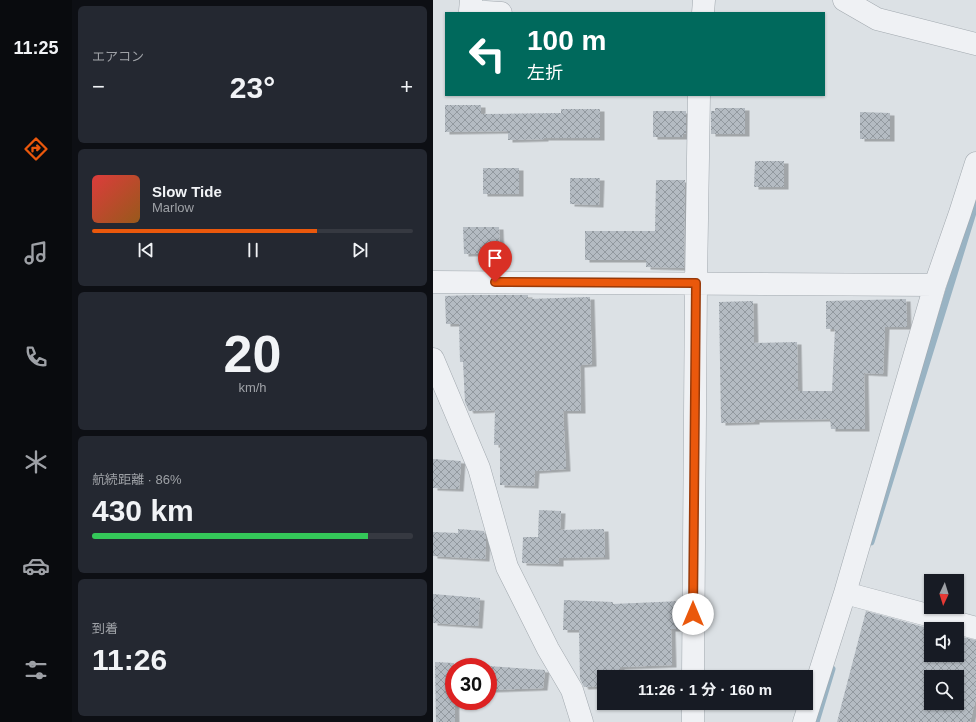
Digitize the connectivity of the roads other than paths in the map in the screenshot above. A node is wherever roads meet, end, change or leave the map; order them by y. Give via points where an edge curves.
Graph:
1 (471, 0) edge
2 (704, 0) edge
3 (844, 0) edge
4 (486, 12) edge
5 (703, 12) edge
6 (976, 44) edge
7 (699, 96) edge
8 (976, 163) edge
9 (968, 214) edge
10 (433, 282) edge
11 (696, 283) junction
12 (935, 285) junction
13 (433, 358) edge
14 (845, 593) junction
15 (976, 628) edge
16 (693, 670) edge
17 (693, 710) edge
18 (582, 722) edge
19 (693, 722) edge
20 (804, 722) edge

1 - 4 street via 470,11
2 - 5 street
3 - 6 street via 877,19
7 - 11 street
8 - 9 street
9 - 12 street
10 - 11 street
11 - 12 street
11 - 16 street
12 - 14 street
13 - 18 street via 479,468 507,567 572,690
14 - 15 street
14 - 20 street
17 - 19 street

